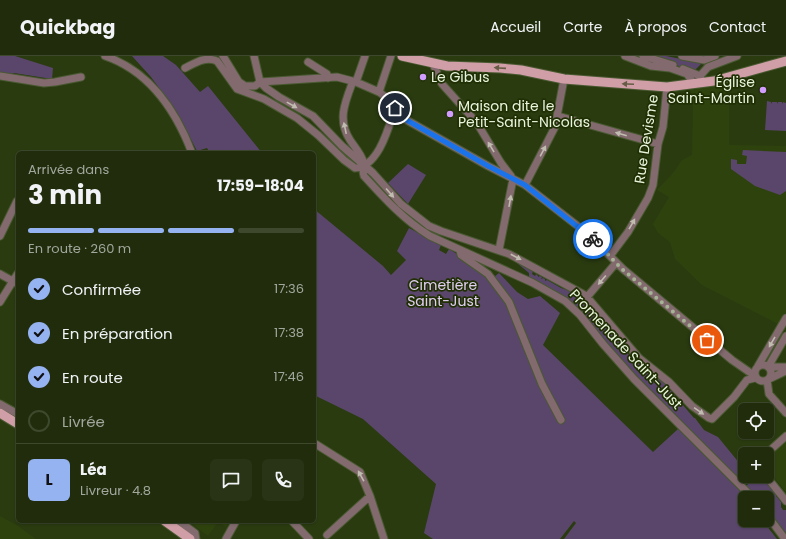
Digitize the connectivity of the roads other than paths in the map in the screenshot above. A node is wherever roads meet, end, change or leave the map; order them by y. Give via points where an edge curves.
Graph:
1 (105, 56) edge
2 (223, 56) edge
3 (254, 56) edge
4 (365, 56) edge
5 (391, 56) edge
6 (403, 56) edge
7 (625, 56) edge
8 (643, 56) edge
9 (682, 56) edge
10 (715, 56) edge
11 (737, 56) edge
12 (786, 61) edge
13 (308, 62) dead end
14 (432, 64) junction
15 (185, 68) dead end
16 (0, 76) edge
17 (81, 78) dead end
18 (328, 78) junction
19 (564, 79) junction
20 (699, 81) junction
21 (260, 82) junction
22 (354, 82) junction
23 (667, 87) junction
24 (379, 92) junction
25 (395, 108) junction
26 (558, 116) junction
27 (658, 144) junction
28 (191, 151) edge
29 (365, 163) junction
30 (513, 179) junction
31 (525, 185) junction
32 (16, 203) edge
33 (0, 236) edge
34 (459, 250) junction
35 (500, 250) junction
36 (610, 256) junction
37 (616, 263) junction
38 (0, 274) edge
39 (15, 283) edge
40 (588, 297) junction
41 (0, 302) edge
42 (786, 319) edge
43 (786, 336) edge
44 (736, 364) junction
45 (758, 367) junction
46 (768, 367) junction
47 (786, 367) edge
48 (786, 371) edge
49 (755, 377) junction
50 (768, 380) junction
51 (0, 404) edge
52 (0, 413) edge
53 (16, 413) edge
54 (786, 413) edge
55 (561, 420) dead end
56 (16, 423) edge
57 (786, 436) edge
58 (316, 444) edge
59 (774, 447) edge
60 (772, 483) edge
61 (746, 491) edge
62 (370, 496) junction
63 (786, 501) edge
64 (168, 523) edge
65 (182, 523) edge
66 (235, 523) edge
67 (294, 523) edge
68 (774, 524) edge
69 (327, 535) dead end
70 (190, 539) edge
71 (196, 539) edge
72 (226, 539) edge
73 (310, 539) edge
74 (384, 539) edge
75 (785, 539) edge

1 - 28 street via 130,68 155,90 167,104
2 - 21 street via 242,85 251,87
3 - 21 street
4 - 22 street
5 - 24 street
6 - 14 main road
7 - 20 street via 651,66 670,68
8 - 20 street via 670,64
9 - 10 street via 704,60
11 - 20 street via 708,67
12 - 20 main road
13 - 18 street via 327,74
19 -> 14 main road via 520,70
30 -> 14 street via 500,163 477,123 447,91
15 - 29 street via 203,58 217,61 237,89 264,99 302,122 352,166 358,168
16 - 17 street via 44,83
18 - 21 street
18 - 22 street via 337,77
23 -> 19 main road
19 - 26 street
20 - 23 main road
21 -> 29 street via 279,97 313,116 342,146
22 - 24 street
29 -> 22 street via 345,132 345,101
23 - 27 street, Rue Devisme via 663,127
24 - 25 street
25 - 29 street via 384,142
25 - 30 street via 403,118
27 -> 26 street
31 -> 26 street via 555,127
36 -> 27 street, Rue Devisme via 648,198 653,185
29 - 34 street, Promenade Saint-Just via 362,169 364,176 406,219 430,236
29 -> 35 street via 401,204 429,226
30 - 31 street
35 -> 30 street
31 - 36 street via 588,234
32 - 33 street
34 - 55 street via 461,255 488,274 509,302 542,384
34 - 61 street, Promenade Saint-Just via 534,283 569,304 634,379
35 -> 40 street
36 - 37 street
37 -> 40 street
37 - 44 street
38 - 39 street
39 - 41 street
40 -> 49 street via 639,358 669,382 692,406 712,419 747,380
42 -> 45 street
43 - 46 street
44 - 45 street
44 - 49 street
45 - 46 street
45 - 49 street via 754,372
46 - 47 street
46 - 50 street via 771,372
48 - 50 street
49 - 50 street via 760,381
50 - 54 street via 770,394
51 - 53 street
52 - 56 main road
57 - 59 street
62 -> 58 street via 360,472
60 - 63 street
62 - 69 street
62 - 74 street
64 - 70 main road
65 - 71 street via 195,533
66 - 72 street
67 - 73 street
68 - 75 street

